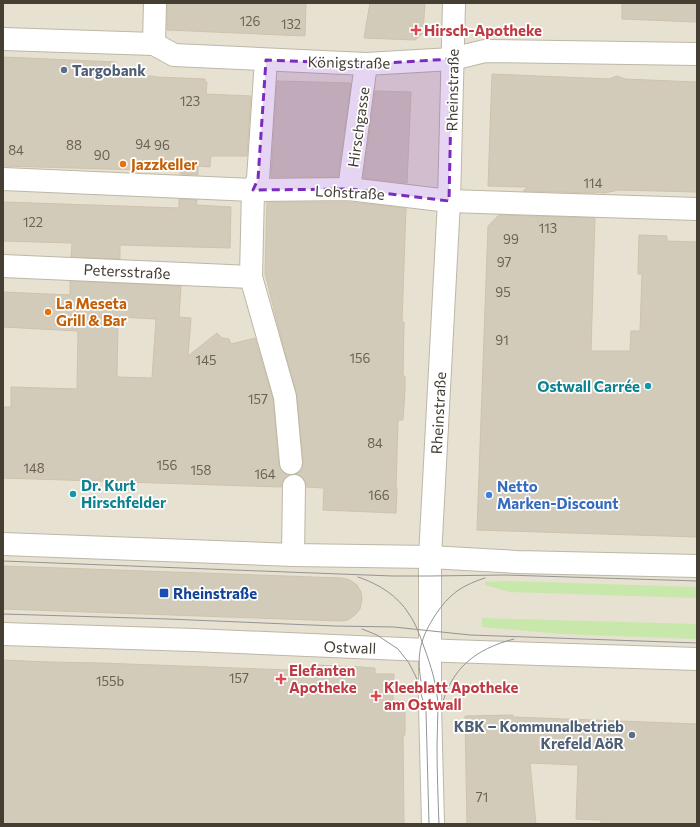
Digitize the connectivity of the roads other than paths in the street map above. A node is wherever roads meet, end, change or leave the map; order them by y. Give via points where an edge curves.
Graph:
1 (155, 3) edge
2 (454, 3) edge
3 (3, 39) edge
4 (154, 44) junction
5 (697, 54) edge
6 (452, 59) junction
7 (266, 60) junction
8 (366, 64) junction
9 (3, 179) edge
10 (349, 189) junction
11 (253, 190) junction
12 (449, 201) junction
13 (697, 209) edge
14 (3, 266) edge
15 (251, 277) junction
16 (291, 463) dead end
17 (294, 486) dead end
18 (3, 544) edge
19 (292, 555) junction
20 (430, 557) junction
21 (697, 566) edge
22 (3, 634) edge
23 (430, 650) junction
24 (697, 659) edge
25 (433, 824) edge

1 - 4 street
2 - 6 street, Rheinstraße
3 - 4 street, Königstraße
4 - 7 street, Königstraße via 174,55
5 - 6 street, Königstraße via 485,51
6 - 8 street, Königstraße
6 - 12 street, Rheinstraße
7 - 8 street, Königstraße
7 - 11 street via 258,179
8 - 10 street, Hirschgasse
9 - 11 street, Lohstraße
10 - 11 street, Lohstraße
10 - 12 street, Lohstraße
11 - 15 street
12 - 13 street, Lohstraße
12 - 20 street, Rheinstraße
14 - 15 street, Petersstraße
15 - 16 street via 285,397
17 - 19 street
18 - 19 street
19 - 20 street
20 - 21 street via 517,562
20 - 23 street, Rheinstraße
22 - 23 street, Ostwall
23 - 24 street, Ostwall
23 - 25 street, Rheinstraße

